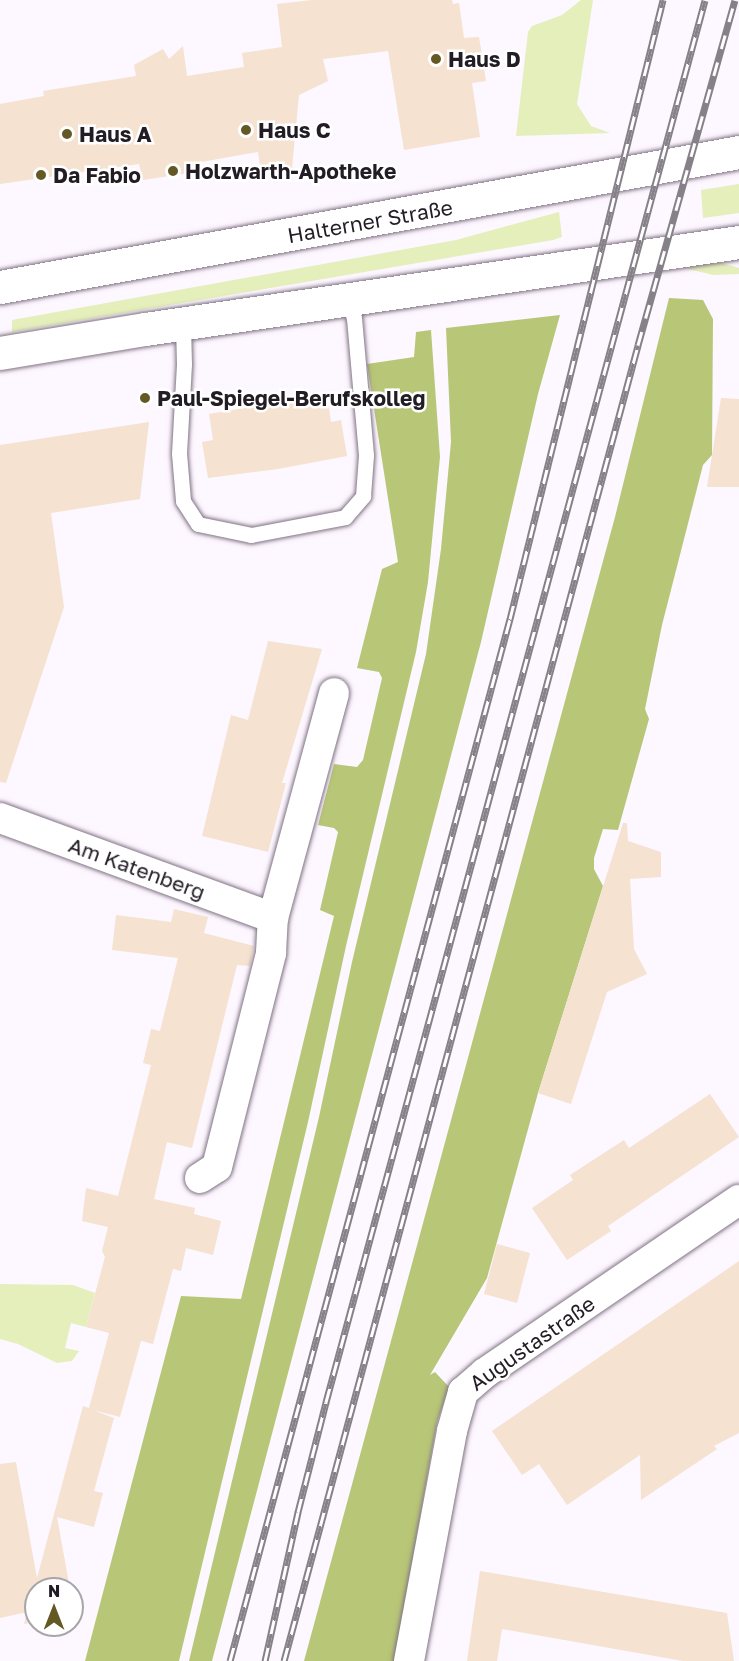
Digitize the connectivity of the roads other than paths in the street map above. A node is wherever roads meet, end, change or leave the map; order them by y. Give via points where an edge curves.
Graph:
1 (739, 152) edge
2 (739, 242) edge
3 (0, 287) edge
4 (349, 299) junction
5 (183, 324) junction
6 (0, 353) edge
7 (334, 693) dead end
8 (0, 818) edge
9 (273, 918) junction
10 (200, 1178) dead end
11 (739, 1200) edge
12 (409, 1661) edge

1 - 3 main road, Halterner Straße
2 - 4 main road
4 - 5 main road
4 - 5 lane via 366,455 363,496 345,517 251,535 198,524 183,501 179,453
5 - 6 main road
7 - 9 street
8 - 9 street, Am Katenberg
9 - 10 street via 271,952 217,1167
11 - 12 street, Augustastraße via 485,1373 463,1392 452,1431

